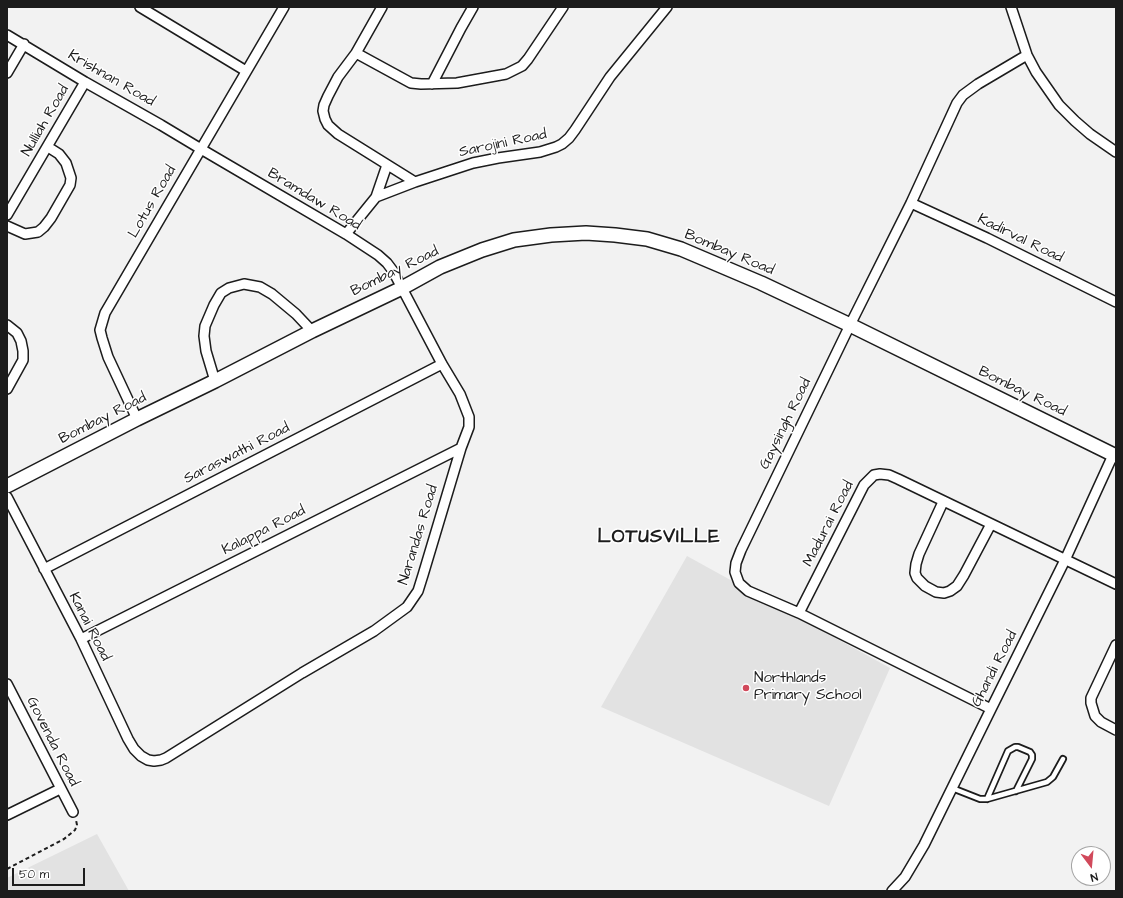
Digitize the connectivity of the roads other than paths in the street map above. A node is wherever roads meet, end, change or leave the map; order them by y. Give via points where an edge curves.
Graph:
1 (140, 7) edge
2 (284, 7) edge
3 (382, 7) edge
4 (474, 7) edge
5 (563, 7) edge
6 (667, 7) edge
7 (1011, 7) edge
8 (7, 34) edge
9 (24, 44) junction
10 (356, 53) junction
11 (1027, 55) junction
12 (246, 72) junction
13 (7, 73) edge
14 (85, 82) junction
15 (432, 84) junction
16 (48, 146) junction
17 (200, 149) junction
18 (1116, 152) edge
19 (387, 165) junction
20 (415, 182) junction
21 (376, 197) junction
22 (911, 203) junction
23 (7, 215) edge
24 (7, 226) edge
25 (346, 234) junction
26 (402, 288) junction
27 (1116, 302) edge
28 (7, 325) edge
29 (850, 325) junction
30 (312, 331) junction
31 (442, 364) junction
32 (215, 381) junction
33 (7, 388) edge
34 (137, 419) junction
35 (461, 448) junction
36 (1114, 455) edge
37 (7, 486) edge
38 (7, 497) edge
39 (944, 502) junction
40 (990, 524) junction
41 (1066, 560) junction
42 (44, 569) junction
43 (1116, 584) edge
44 (799, 613) junction
45 (81, 639) junction
46 (1116, 646) edge
47 (7, 684) edge
48 (990, 709) junction
49 (1116, 730) edge
50 (1063, 759) dead end
51 (154, 761) joint
52 (60, 788) junction
53 (952, 788) junction
54 (1016, 791) junction
55 (987, 799) junction
56 (73, 812) road end
57 (7, 815) edge
58 (892, 891) edge

1 - 12 street
2 - 12 street, Lotus Road
3 - 10 street
4 - 15 street
5 - 15 street via 528,59 518,69 479,79
6 - 20 street, Sarojini Road via 610,77 575,130 562,144 540,152 473,163
7 - 11 street
8 - 9 street, Krishnan Road
9 - 13 street
9 - 14 street, Krishnan Road
10 - 15 street via 411,83
10 - 19 street via 328,96 323,111 325,119 338,134
11 - 18 street via 1060,105 1080,125
11 - 22 street, Gaysingh Road via 963,95 949,119
12 - 17 street, Lotus Road
14 - 16 street, Nulliah Road
14 - 17 street, Krishnan Road
16 - 23 street, Nulliah Road
16 - 24 street via 66,162 71,178 70,185 51,218 38,232 25,234
17 - 25 street, Bramdaw Road
17 - 34 street, Lotus Road via 105,313 100,330 108,357
19 - 20 street
19 - 21 street
20 - 21 street, Sarojini Road
21 - 25 street, Sarojini Road
22 - 27 street, Kadirval Road
22 - 29 street, Gaysingh Road
25 - 26 street, Bramdaw Road via 387,263
26 - 29 street, Bombay Road via 447,264 514,240 586,233 614,235 647,239 681,249
26 - 30 street, Bombay Road
26 - 31 street, Narandas Road
28 - 33 street via 22,341 23,351 22,360
29 - 36 street, Bombay Road
29 - 44 street, Gaysingh Road via 736,563 736,577 748,591
30 - 32 street, Bombay Road
30 - 32 street via 296,314 260,287 244,284 229,288 214,304 205,326 206,351
31 - 35 street, Narandas Road via 460,394 469,417 469,426
31 - 42 street, Saraswathi Road
32 - 34 street, Bombay Road
34 - 37 street, Bombay Road
35 - 45 street, Kalappa Road
35 - 51 street, Narandas Road via 418,591 407,607 374,631 166,758
36 - 41 street, Ghandi Road
38 - 42 street, Kanai Road
39 - 40 street, Madurai Road
39 - 40 street via 916,564 917,578 936,592 944,593 957,586
39 - 44 street, Madurai Road via 889,475 874,475 864,485
40 - 41 street, Madurai Road
41 - 43 street, Madurai Road
41 - 48 street, Ghandi Road
42 - 45 street, Kanai Road
44 - 48 street, Gaysingh Road
45 - 51 street, Kanai Road via 128,739 141,756
46 - 49 street via 1091,698 1091,703 1095,716
47 - 52 street, Govenda Road
48 - 53 street, Ghandi Road
50 - 54 lane via 1050,780
52 - 56 street, Govenda Road
52 - 57 street
53 - 55 lane via 980,799
53 - 58 street, Ghandi Road via 912,867
54 - 55 lane
54 - 55 lane via 1032,759 1030,752 1018,747 1008,751

